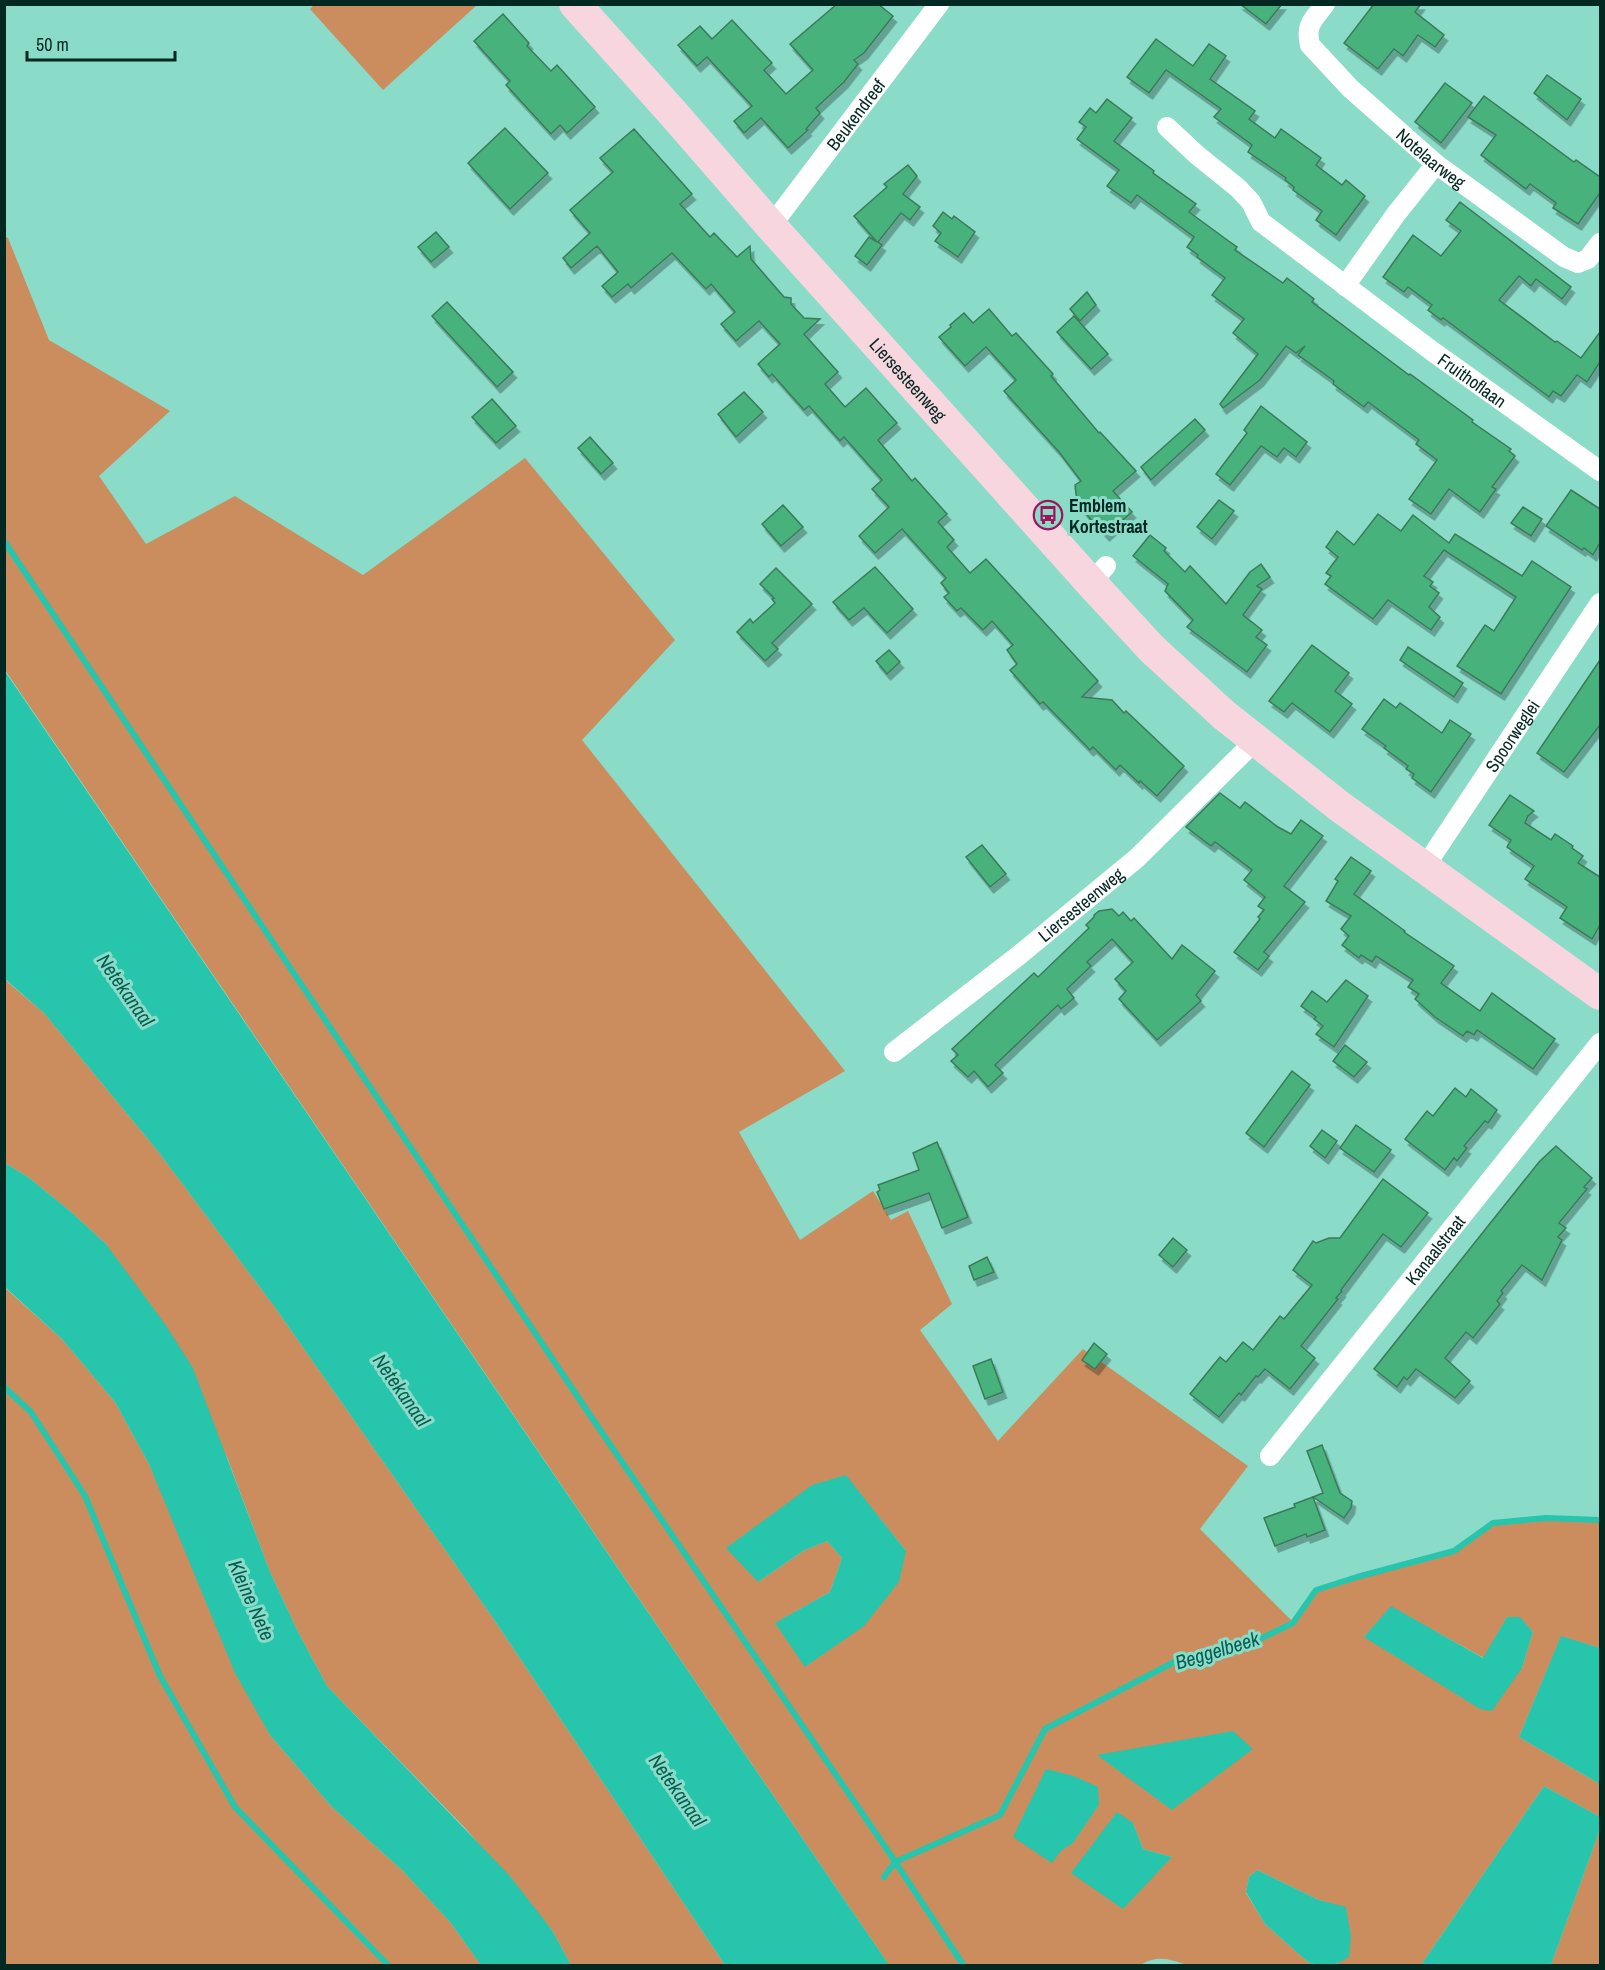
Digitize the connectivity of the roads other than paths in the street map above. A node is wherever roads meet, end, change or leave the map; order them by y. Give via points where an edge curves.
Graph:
1 (575, 4) edge
2 (939, 4) edge
3 (1325, 4) edge
4 (1167, 127) dead end
5 (1436, 164) junction
6 (771, 226) junction
7 (1600, 243) edge
8 (1345, 286) junction
9 (1600, 471) edge
10 (1600, 603) edge
11 (1255, 741) junction
12 (1424, 868) junction
13 (1600, 994) edge
14 (1600, 1043) edge
15 (894, 1052) dead end
16 (1270, 1456) dead end

1 - 6 main road, Liersesteenweg
2 - 6 street, Beukendreef
3 - 5 street, Notelaarweg via 1309,26 1310,45 1366,103
4 - 8 street, Fruithoflaan via 1238,188 1261,222
5 - 7 street, Notelaarweg via 1564,257 1578,263 1588,259
5 - 8 street
6 - 11 main road, Liersesteenweg via 1099,575 1152,648
8 - 9 street, Fruithoflaan
10 - 12 street, Spoorweglei
11 - 12 main road, Liersesteenweg
11 - 15 street, Liersesteenweg via 1129,864
12 - 13 main road, Liersesteenweg
14 - 16 street, Kanaalstraat

